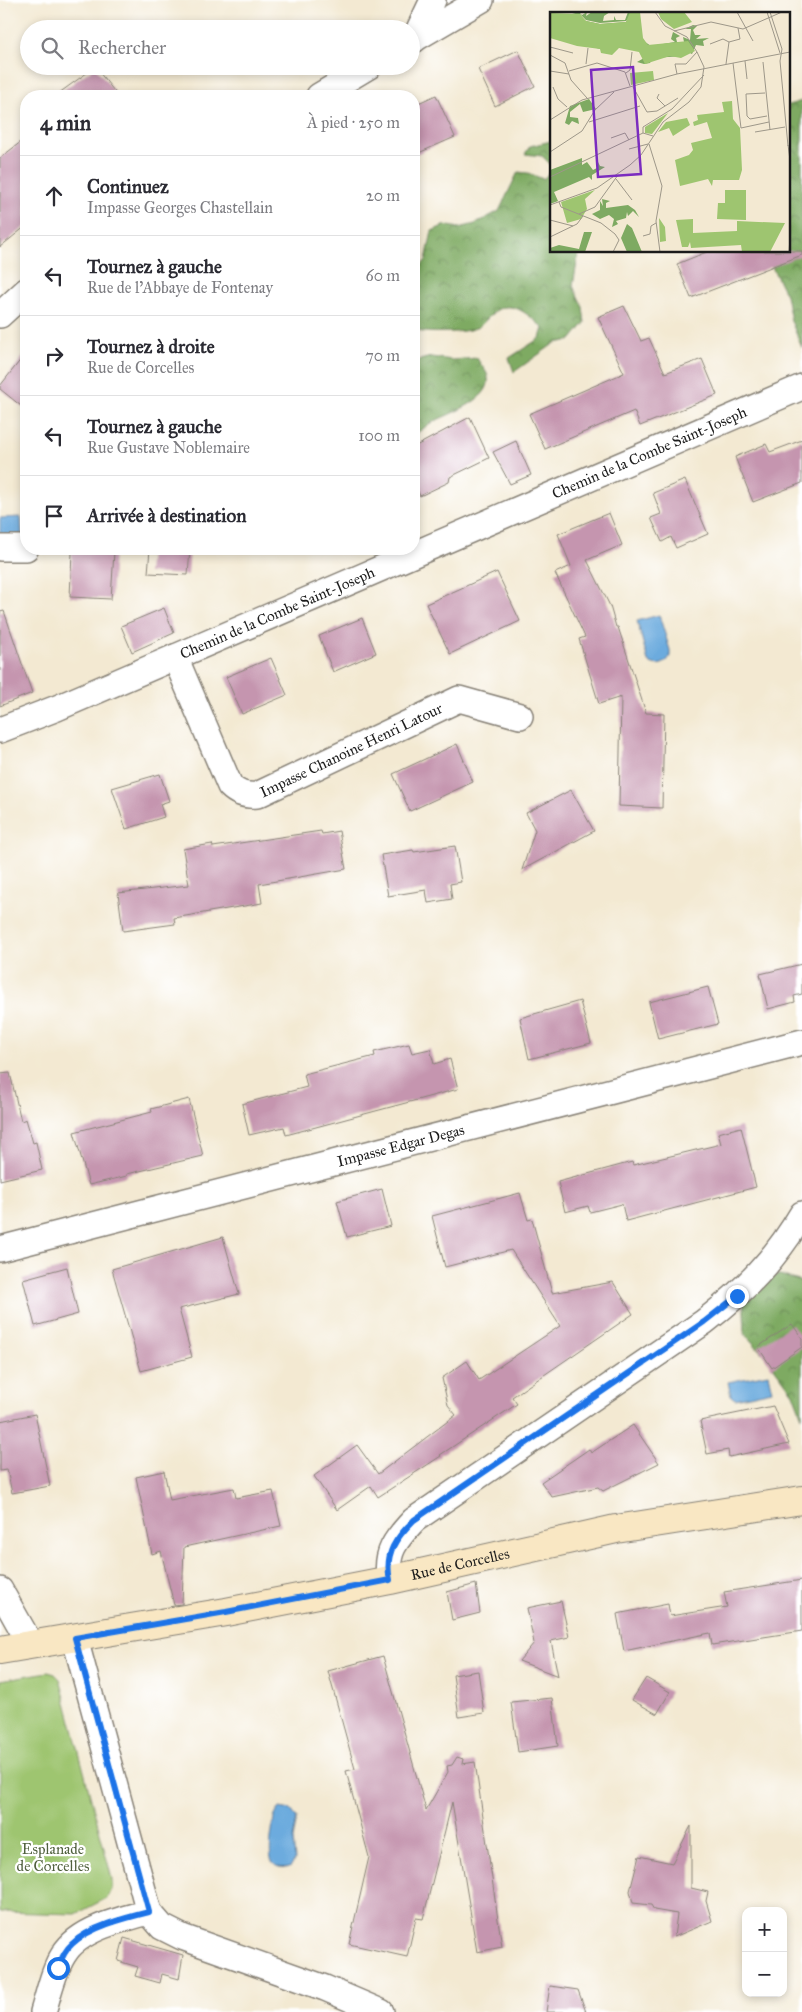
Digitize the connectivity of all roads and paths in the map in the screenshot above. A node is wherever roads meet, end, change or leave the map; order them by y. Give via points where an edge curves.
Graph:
1 (433, 0) edge
2 (481, 0) edge
3 (420, 25) edge
4 (420, 35) edge
5 (354, 75) edge
6 (329, 90) edge
7 (20, 296) edge
8 (0, 315) edge
9 (802, 388) edge
10 (0, 548) edge
11 (20, 548) edge
12 (420, 552) edge
13 (413, 555) edge
14 (175, 657) junction
15 (520, 716) dead end
16 (0, 730) edge
17 (802, 1042) edge
18 (802, 1214) edge
19 (0, 1249) edge
20 (802, 1500) edge
21 (390, 1580) junction
22 (0, 1590) edge
23 (75, 1638) junction
24 (31, 1645) junction
25 (0, 1650) edge
26 (149, 1912) junction
27 (43, 2012) edge
28 (380, 2012) edge

1 - 3 street
2 - 4 street
5 - 6 street
7 - 8 street
9 - 12 street, Chemin de la Combe Saint-Joseph
10 - 11 street
13 - 14 street, Chemin de la Combe Saint-Joseph
14 - 15 street, Impasse Chanoine Henri Latour via 230,786 248,795 257,795 458,699
14 - 16 street, Chemin de la Combe Saint-Joseph
17 - 19 street, Impasse Edgar Degas
18 - 21 street via 769,1263 737,1296 704,1322 414,1520 399,1536 389,1557 387,1569
20 - 21 main road, Rue de Corcelles via 616,1529
21 - 23 main road, Rue de Corcelles
22 - 24 street
23 - 24 main road, Rue de Corcelles
23 - 26 street
24 - 25 main road, Rue de Corcelles
26 - 27 street via 86,1934 70,1945 58,1968
26 - 28 street via 162,1926 182,1936 325,1988

